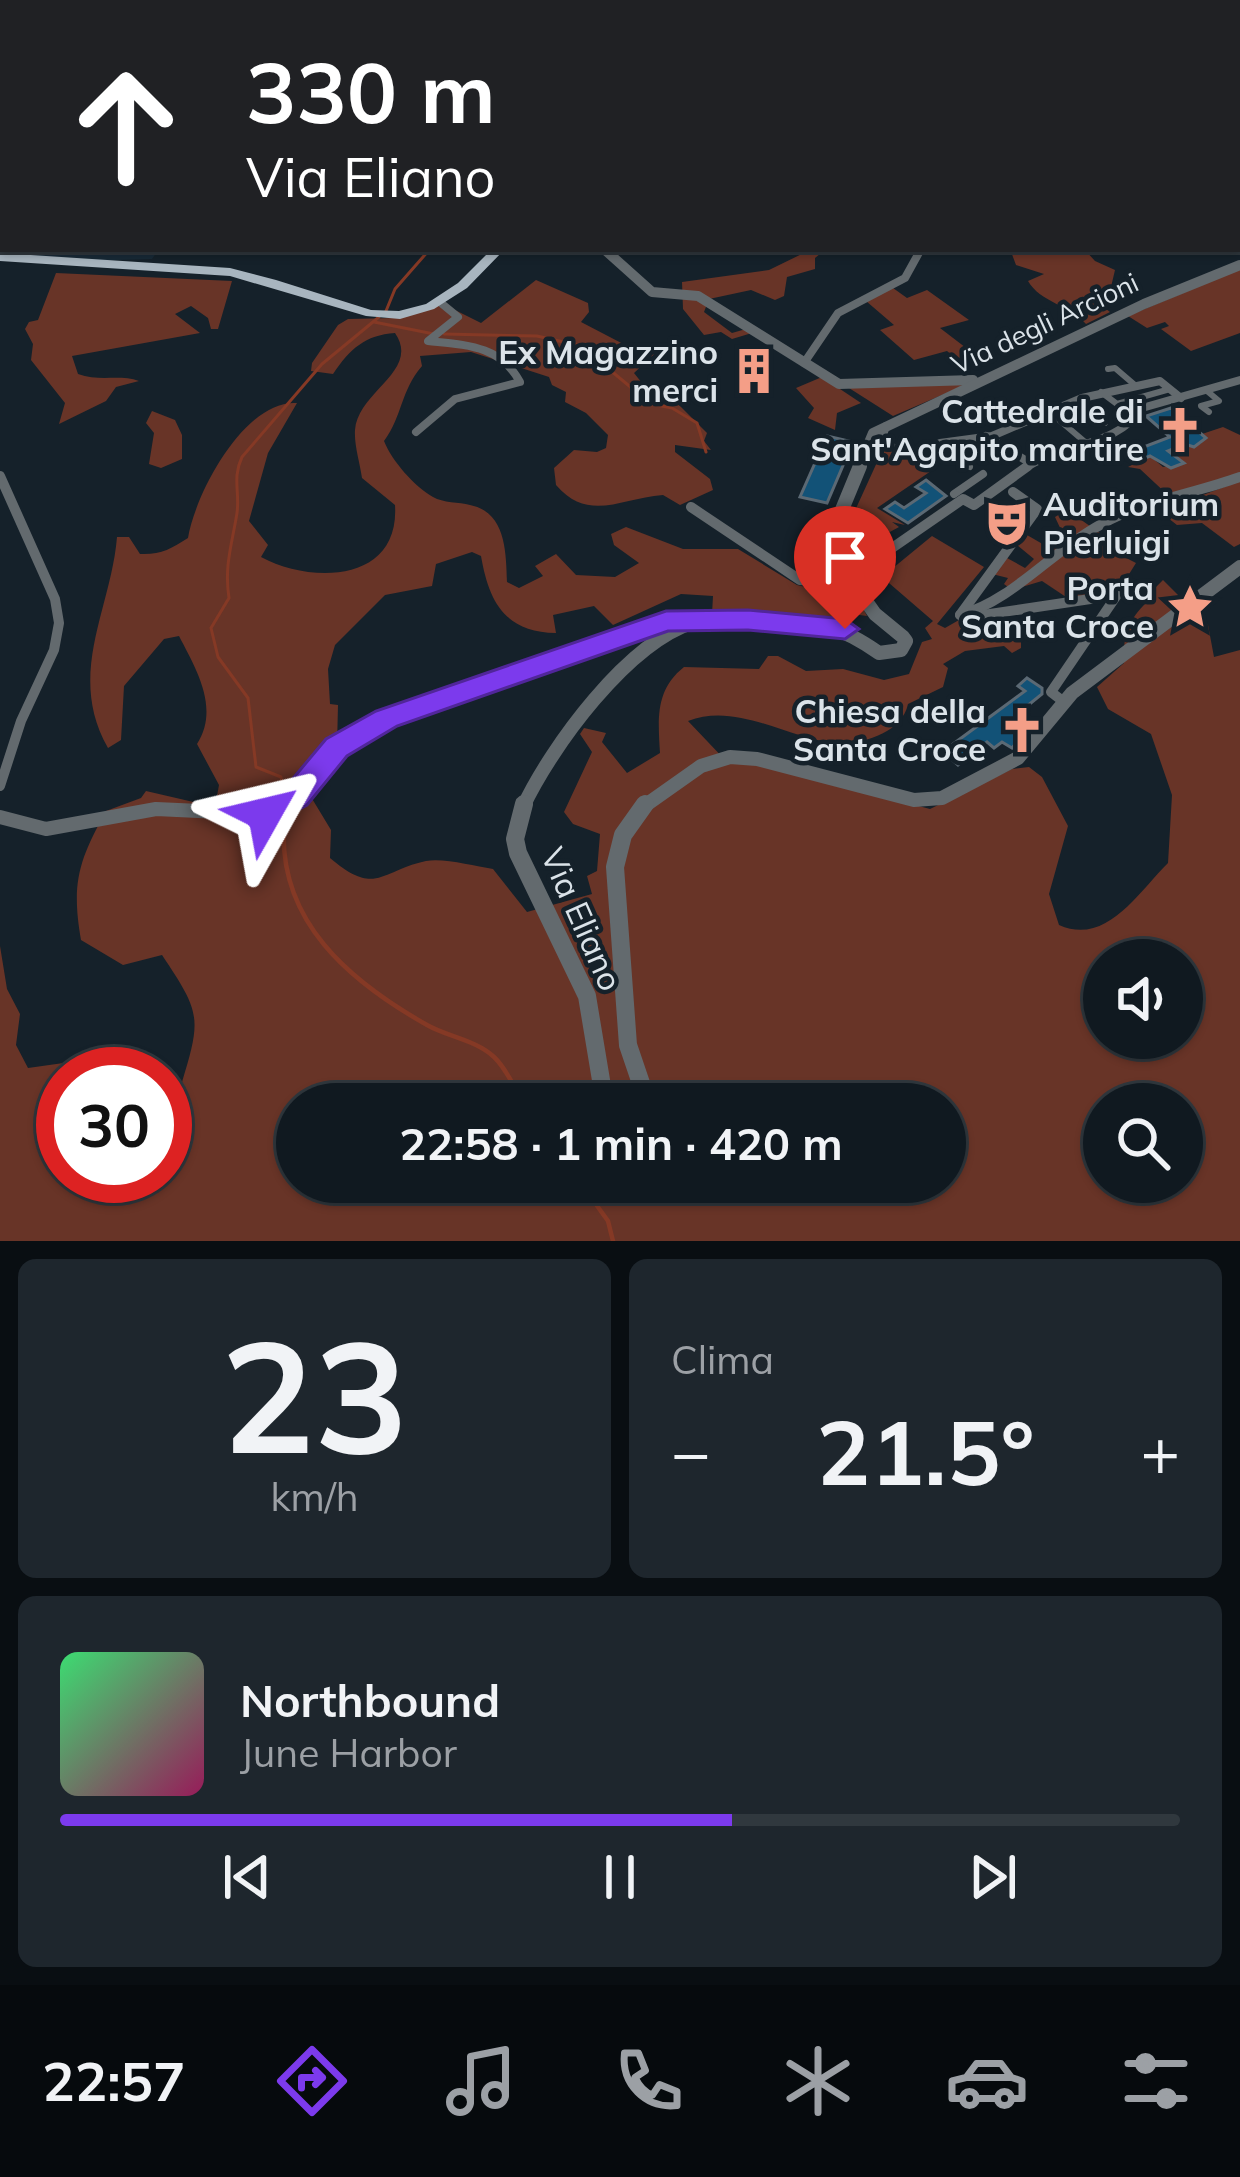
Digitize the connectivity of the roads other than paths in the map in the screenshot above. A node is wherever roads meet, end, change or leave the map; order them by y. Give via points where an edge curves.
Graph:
1 (483, 252) edge
2 (497, 252) edge
3 (607, 252) edge
4 (919, 252) edge
5 (0, 257) edge
6 (1238, 265) edge
7 (485, 266) junction
8 (440, 303) junction
9 (804, 363) junction
10 (1108, 369) dead end
11 (984, 380) junction
12 (1238, 382) edge
13 (1136, 386) junction
14 (1170, 389) junction
15 (1208, 391) junction
16 (1101, 392) junction
17 (1181, 398) junction
18 (1066, 406) junction
19 (1051, 412) junction
20 (1209, 412) dead end
21 (888, 423) junction
22 (1107, 429) junction
23 (416, 432) dead end
24 (986, 436) junction
25 (870, 437) junction
26 (1085, 442) junction
27 (940, 443) tunnel mouth
28 (888, 446) junction
29 (928, 450) tunnel mouth
30 (949, 456) tunnel mouth
31 (1030, 464) junction
32 (977, 471) junction
33 (0, 476) edge
34 (1240, 477) edge
35 (1006, 487) junction
36 (954, 494) dead end
37 (691, 507) dead end
38 (1240, 568) edge
39 (844, 579) junction
40 (960, 615) junction
41 (708, 620) junction
42 (1064, 702) junction
43 (0, 786) edge
44 (0, 821) edge
45 (602, 1083) edge
46 (641, 1083) edge

1 - 7 street
2 - 7 main road
3 - 9 street via 652,292 694,294
4 - 9 street via 905,278 838,313
5 - 8 main road via 230,272 362,314
6 - 11 street, Via degli Arcioni
7 - 8 main road
8 - 23 street via 458,316 430,342 470,342 511,366 520,382 455,399
9 - 11 street via 845,385
10 - 13 street
11 - 21 street, Via degli Arcioni
12 - 15 street
13 - 14 street via 1160,380
13 - 16 street
14 - 16 street via 1117,404
14 - 17 street
15 - 17 street
15 - 20 street via 1219,401 1201,406
16 - 18 street
17 - 22 street
18 - 19 street
18 - 22 street
19 - 24 street
19 - 26 street
21 - 25 street, Via degli Arcioni
21 - 28 street
22 - 26 street
24 - 27 street
24 - 31 street
25 - 28 street
25 - 39 street via 820,563 828,576
26 - 31 street
28 - 29 street
30 - 32 street
31 - 35 street
32 - 35 street
32 - 36 street
33 - 43 street via 59,623
34 - 40 street via 1151,502 1096,528 982,609
35 - 39 street via 974,505 963,499
35 - 40 street via 1037,509
37 - 39 street via 800,580
38 - 42 street, Via Eliano
39 - 41 street, Via Eliano via 904,637 898,652 879,653 835,626
40 - 42 street via 976,620 1117,595 1051,692
41 - 44 street via 670,620 399,713 337,747 296,796 265,814 156,809 82,825
41 - 45 street, Via Eliano via 673,631 632,664 548,758 518,817 520,859 590,1006
42 - 46 street, Via Eliano via 1015,760 936,800 730,757 708,762 647,802 620,840 615,867 628,1046

